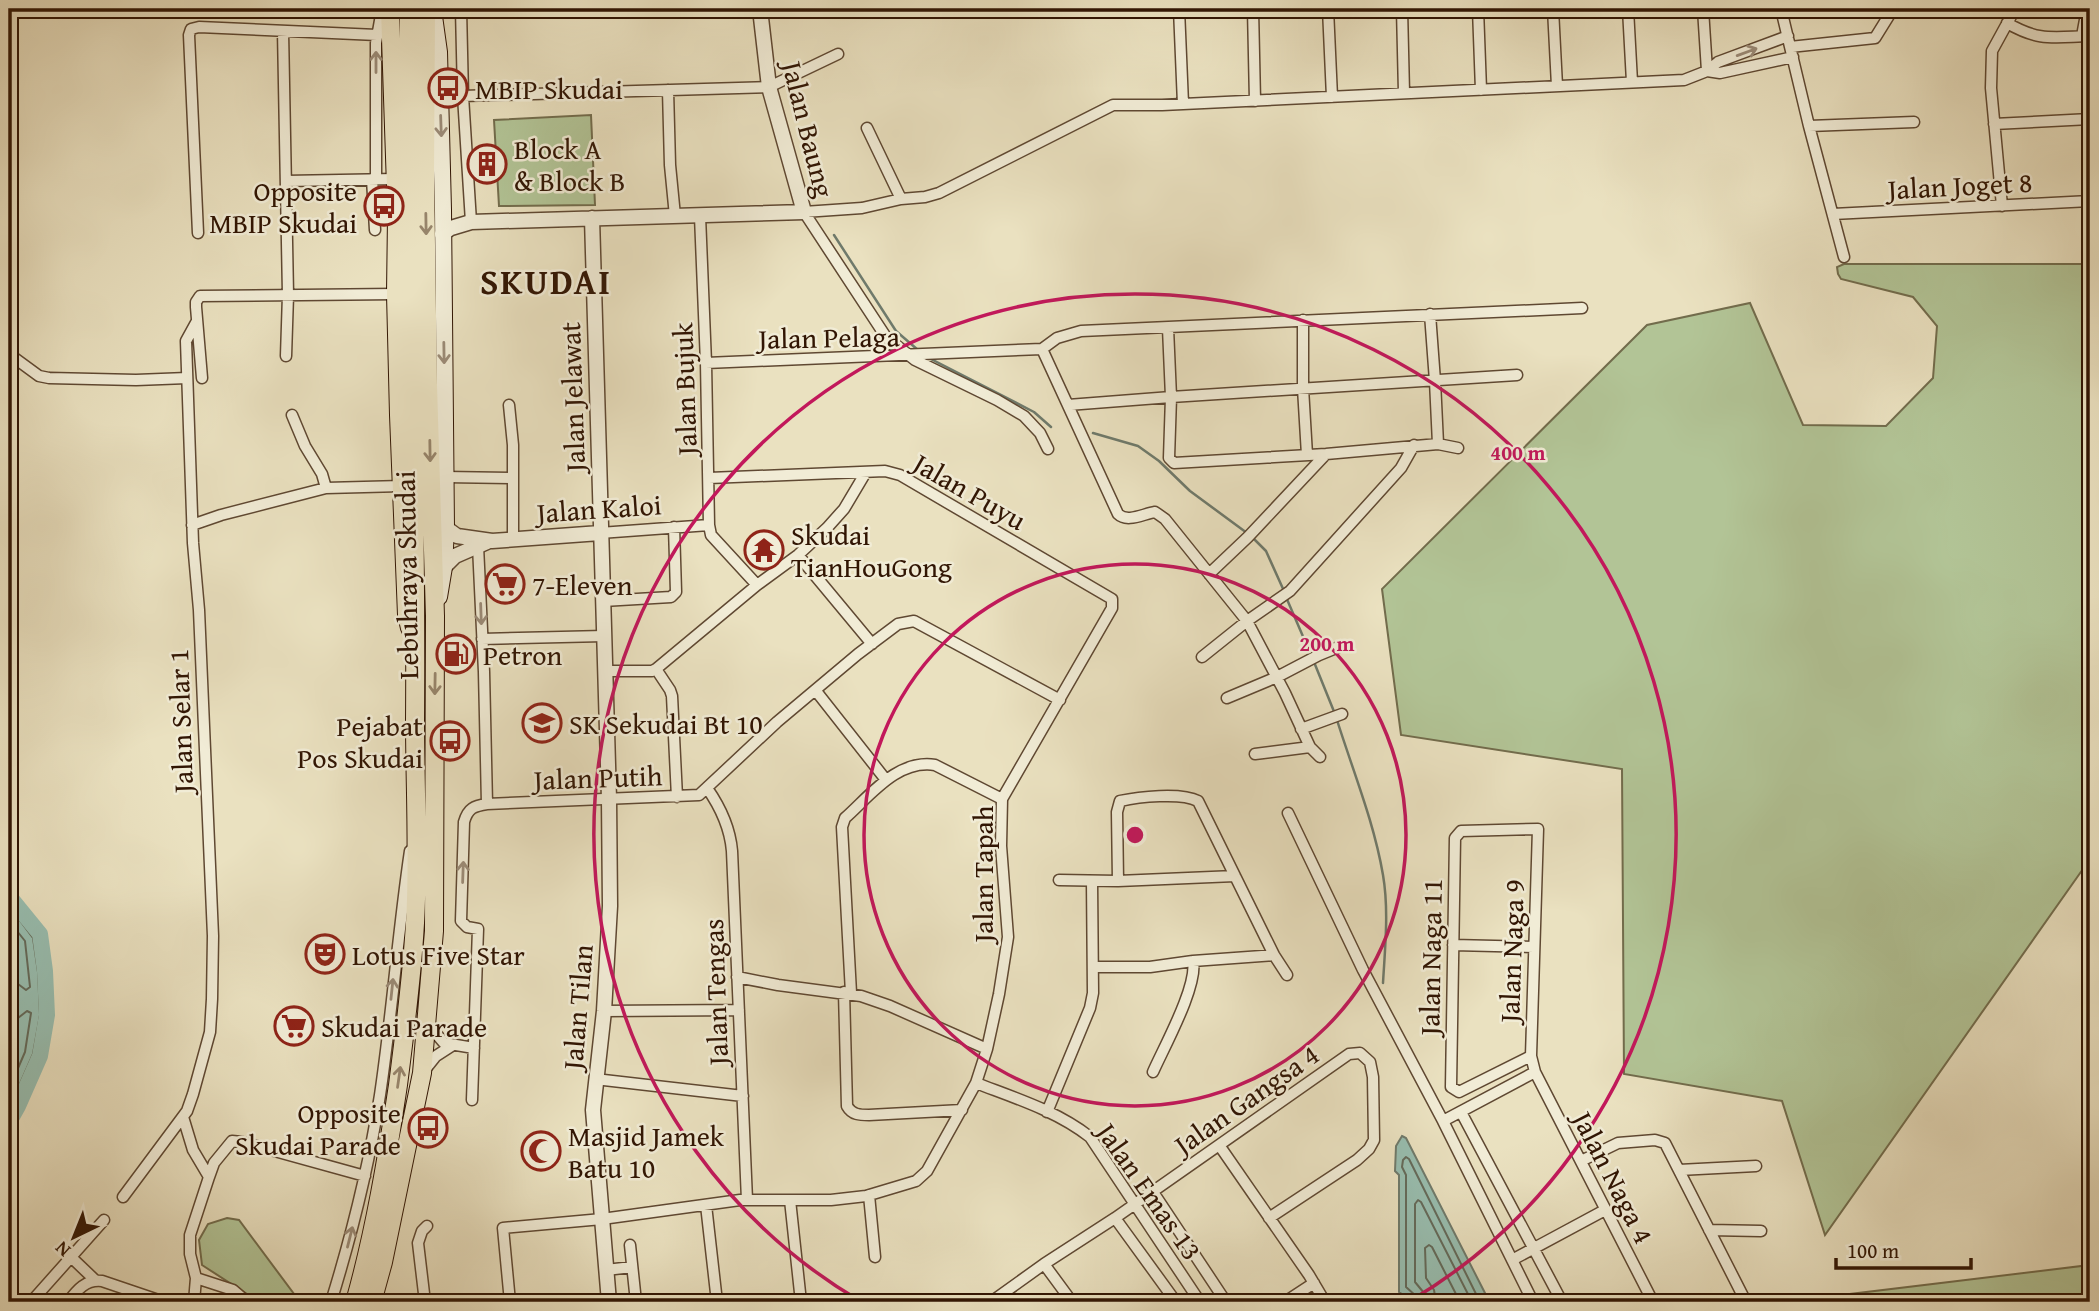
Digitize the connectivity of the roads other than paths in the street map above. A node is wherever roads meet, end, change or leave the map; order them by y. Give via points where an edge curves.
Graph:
1 (382, 9) edge
2 (390, 9) edge
3 (409, 9) edge
4 (426, 9) edge
5 (433, 9) edge
6 (461, 9) edge
7 (760, 9) edge
8 (1179, 9) edge
9 (1253, 9) edge
10 (1328, 9) edge
11 (1402, 9) edge
12 (1478, 9) edge
13 (1553, 9) edge
14 (1628, 9) edge
15 (1703, 9) edge
16 (1781, 9) edge
17 (1893, 9) edge
18 (2015, 9) edge
19 (2087, 9) edge
20 (2007, 23) junction
21 (283, 31) junction
22 (377, 35) junction
23 (2086, 36) edge
24 (1790, 47) junction
25 (838, 54) dead end
26 (1707, 71) junction
27 (1632, 82) junction
28 (1557, 86) junction
29 (769, 87) junction
30 (668, 90) junction
31 (1481, 90) junction
32 (1404, 93) junction
33 (463, 96) junction
34 (1332, 97) junction
35 (1255, 101) junction
36 (1184, 104) junction
37 (2090, 118) edge
38 (1914, 122) dead end
39 (1994, 124) junction
40 (1809, 126) junction
41 (867, 128) dead end
42 (374, 179) junction
43 (395, 179) junction
44 (286, 181) junction
45 (901, 199) junction
46 (2090, 201) edge
47 (2002, 205) junction
48 (443, 210) junction
49 (804, 212) junction
50 (1833, 214) junction
51 (675, 216) junction
52 (700, 216) junction
53 (592, 218) junction
54 (471, 222) junction
55 (375, 230) dead end
56 (198, 233) dead end
57 (442, 234) junction
58 (397, 235) junction
59 (1844, 257) dead end
60 (396, 294) junction
61 (288, 295) junction
62 (1581, 308) dead end
63 (1430, 314) junction
64 (1303, 320) junction
65 (197, 321) junction
66 (1168, 328) junction
67 (1042, 349) junction
68 (9, 354) edge
69 (906, 354) junction
70 (286, 356) dead end
71 (706, 363) junction
72 (1517, 375) dead end
73 (187, 378) junction
74 (202, 378) dead end
75 (1436, 381) junction
76 (1303, 388) junction
77 (412, 390) junction
78 (1171, 397) junction
79 (509, 405) dead end
80 (1068, 405) junction
81 (292, 415) dead end
82 (1438, 444) junction
83 (1415, 445) junction
84 (1458, 448) dead end
85 (1048, 449) dead end
86 (1326, 454) junction
87 (1307, 455) junction
88 (866, 472) junction
89 (445, 477) junction
90 (513, 478) junction
91 (709, 478) junction
92 (402, 486) junction
93 (326, 488) junction
94 (192, 525) junction
95 (709, 525) junction
96 (674, 527) junction
97 (446, 528) junction
98 (600, 533) junction
99 (513, 538) junction
100 (485, 543) junction
101 (798, 555) junction
102 (444, 567) junction
103 (1209, 575) junction
104 (757, 585) junction
105 (1112, 599) joint
106 (603, 601) junction
107 (435, 616) junction
108 (1247, 621) junction
109 (604, 636) junction
110 (482, 639) junction
111 (872, 644) junction
112 (1341, 646) dead end
113 (416, 653) junction
114 (1202, 657) dead end
115 (656, 669) junction
116 (605, 671) junction
117 (1277, 677) junction
118 (816, 691) junction
119 (1227, 698) dead end
120 (1060, 700) junction
121 (1338, 716) dead end
122 (1301, 729) junction
123 (1310, 747) junction
124 (1255, 754) dead end
125 (1320, 757) dead end
126 (886, 780) junction
127 (707, 788) junction
128 (677, 797) junction
129 (609, 799) junction
130 (1002, 799) junction
131 (417, 804) junction
132 (487, 804) junction
133 (1288, 813) dead end
134 (1457, 834) joint
135 (1235, 876) junction
136 (1059, 880) dead end
137 (1092, 881) junction
138 (1118, 881) junction
139 (1453, 945) junction
140 (1534, 947) junction
141 (1274, 955) junction
142 (1194, 961) junction
143 (1094, 967) junction
144 (1287, 975) dead end
145 (737, 977) junction
146 (848, 993) junction
147 (739, 1010) junction
148 (604, 1011) junction
149 (427, 1023) junction
150 (453, 1045) junction
151 (474, 1048) junction
152 (987, 1049) junction
153 (1531, 1056) junction
154 (1153, 1072) dead end
155 (422, 1073) junction
156 (1535, 1073) junction
157 (595, 1079) junction
158 (976, 1083) junction
159 (743, 1096) junction
160 (472, 1100) dead end
161 (962, 1110) junction
162 (1461, 1111) junction
163 (1047, 1112) junction
164 (183, 1117) junction
165 (1443, 1121) junction
166 (1219, 1145) junction
167 (1581, 1161) junction
168 (1756, 1166) dead end
169 (1679, 1170) junction
170 (365, 1176) junction
171 (209, 1177) junction
172 (1153, 1192) junction
173 (869, 1195) junction
174 (123, 1197) dead end
175 (747, 1200) junction
176 (790, 1200) junction
177 (706, 1205) junction
178 (1134, 1205) junction
179 (1605, 1210) junction
180 (1269, 1218) junction
181 (602, 1219) junction
182 (1115, 1219) junction
183 (104, 1220) dead end
184 (427, 1226) dead end
185 (1709, 1230) junction
186 (1761, 1231) dead end
187 (630, 1245) dead end
188 (1533, 1248) junction
189 (875, 1257) dead end
190 (73, 1259) junction
191 (1512, 1260) junction
192 (1044, 1264) junction
193 (632, 1267) junction
194 (606, 1270) junction
195 (196, 1278) junction
196 (95, 1280) junction
197 (1314, 1283) junction
198 (31, 1302) edge
199 (68, 1302) edge
200 (164, 1302) edge
201 (194, 1302) edge
202 (247, 1302) edge
203 (331, 1302) edge
204 (355, 1302) edge
205 (372, 1302) edge
206 (425, 1302) edge
207 (510, 1302) edge
208 (609, 1302) edge
209 (636, 1302) edge
210 (718, 1302) edge
211 (800, 1302) edge
212 (991, 1302) edge
213 (1072, 1302) edge
214 (1176, 1302) edge
215 (1200, 1302) edge
216 (1226, 1302) edge
217 (1286, 1302) edge
218 (1325, 1302) edge
219 (1533, 1302) edge
220 (1562, 1302) edge
221 (1653, 1302) edge
222 (1746, 1302) edge

1 - 22 street
2 - 43 main road
3 - 77 main road, Lebuhraya Skudai
4 -> 107 main road, Lebuhraya Skudai
5 -> 48 main road via 439,52
6 - 33 street
7 - 29 street, Jalan Baung
8 - 36 street
9 - 35 street
10 - 34 street
11 - 32 street
12 - 31 street
13 - 28 street
14 - 27 street
15 - 26 street
16 - 24 street
17 - 24 street via 1875,38
18 - 20 street
19 - 23 street
20 - 23 street via 2040,38
20 - 39 street via 1992,51
21 - 22 street
21 - 44 street
21 - 56 street via 191,29
42 -> 22 street
26 -> 24 street via 1718,62
24 - 26 street via 1720,73
24 - 40 street
25 - 29 street
26 - 27 street via 1684,80
27 - 28 street
28 - 31 street
29 - 30 street
29 - 49 street, Jalan Baung
30 - 33 street
30 - 51 street
31 - 32 street
32 - 34 street
33 - 54 street
34 - 35 street
35 - 36 street
36 - 45 street via 1112,105 939,193
37 - 39 street
38 - 40 street
39 - 47 street
40 - 50 street
41 - 45 street
42 - 43 street
42 - 44 street
42 - 55 street
43 - 58 main road
44 - 61 street
45 - 49 street via 862,208
46 - 47 street, Jalan Joget 8
47 - 50 street, Jalan Joget 8
48 - 54 street
48 - 57 main road
49 - 52 street
49 - 69 street, Jalan Baung via 886,337
50 - 59 street
51 - 52 street
51 - 53 street
52 - 71 street, Jalan Bujuk
53 - 54 street
53 - 98 street, Jalan Jelawat
54 - 57 street
57 -> 89 main road
58 - 60 main road
58 - 77 main road
60 - 61 street
60 - 92 main road
61 - 65 street via 200,296
61 - 70 street
62 - 63 street
63 - 64 street
63 - 75 street
64 - 66 street
64 - 76 street
65 - 73 street, Jalan Selar 1 via 186,341
65 - 74 street
66 - 67 street via 1070,333
66 - 78 street
67 - 69 street
67 - 80 street
68 - 73 street via 49,378
69 - 71 street, Jalan Pelaga
69 - 85 street, Jalan Pelaga via 1024,416
71 - 91 street, Jalan Bujuk
72 - 75 street
73 - 94 street, Jalan Selar 1
75 - 76 street
75 - 82 street
76 - 78 street
76 - 87 street
77 - 113 main road, Lebuhraya Skudai
78 - 80 street
78 - 87 street via 1168,458 1174,463
79 - 90 street
80 - 103 street via 1118,514 1127,519 1155,512
81 - 93 street
82 - 83 street
82 - 84 street
83 - 86 street
83 - 108 street via 1401,468 1286,594
86 - 87 street
86 - 103 street
88 - 91 street, Jalan Puyu
88 - 101 street via 844,509
88 - 105 street, Jalan Puyu via 900,475
89 - 90 street
89 - 97 main road
90 - 99 street
91 - 95 street, Jalan Bujuk
92 - 93 street
92 - 113 main road via 407,615
93 - 94 street
94 - 164 street, Jalan Selar 1 via 213,936 210,1032
95 - 96 street, Jalan Kaloi
95 - 104 street via 711,534
96 - 98 street, Jalan Kaloi
96 - 106 street via 676,592 671,597
97 - 100 street, Jalan Kaloi via 457,536
97 - 102 main road
98 - 99 street, Jalan Kaloi
98 - 106 street, Jalan Jelawat
99 - 100 street, Jalan Kaloi
100 - 102 street, Jalan Kaloi via 455,556
100 -> 110 street
101 - 104 street
101 - 111 street
102 - 107 main road
103 - 108 street
104 - 115 street
105 - 120 street, Jalan Tapah via 1112,608
106 - 109 street, Jalan Jelawat
107 -> 149 main road, Lebuhraya Skudai via 434,931
108 - 114 street
108 - 117 street
109 - 110 street
109 - 116 street, Jalan Jelawat
110 - 132 street
111 - 118 street
111 - 120 street via 898,624 914,621
112 - 117 street
113 - 131 main road, Lebuhraya Skudai
115 - 116 street
115 - 128 street via 672,696
116 - 129 street, Jalan Tilan
117 - 119 street
117 - 122 street
118 - 126 street
118 - 127 street
120 - 130 street, Jalan Tapah
121 - 122 street
122 - 123 street
123 - 124 street
123 - 125 street
126 - 130 street via 915,766 935,765
126 - 146 street via 845,818 842,827
127 - 128 street, Jalan Putih via 699,795
127 - 145 street, Jalan Tengas via 730,832
128 - 129 street, Jalan Putih
129 - 132 street, Jalan Putih
129 - 148 street, Jalan Tilan via 610,906
130 - 152 street, Jalan Tapah via 1008,937
170 -> 131 street via 380,1096
204 -> 131 main road, Lebuhraya Skudai via 377,1217 409,1004
151 -> 132 street via 478,929 461,922 464,822 473,807
133 - 165 street via 1363,970
134 - 139 street, Jalan Naga 11
134 - 140 street, Jalan Naga 9 via 1538,830
135 - 138 street
135 - 138 street via 1198,801 1186,796 1119,801
135 - 141 street
136 - 137 street
137 - 138 street
137 - 143 street
139 - 140 street
139 - 153 street, Jalan Naga 11 via 1451,1087 1459,1092
140 - 153 street, Jalan Naga 9
141 - 142 street
141 - 144 street
142 - 143 street
142 - 154 street via 1192,985
143 - 163 street via 1090,1008
145 - 146 street
145 - 147 street, Jalan Tengas
146 - 152 street via 890,1006
146 - 161 street via 848,1109 856,1114
147 - 148 street
147 - 159 street, Jalan Tengas
148 - 157 street, Jalan Tilan
149 - 150 street via 444,1043
149 - 155 main road, Lebuhraya Skudai
150 - 151 street
150 - 155 street
151 - 160 street
152 - 158 street, Jalan Tapah
153 - 156 street, Jalan Naga 9
155 - 205 main road, Lebuhraya Skudai
156 - 162 street
156 - 167 street, Jalan Naga 4
157 - 159 street
157 - 181 street, Jalan Tilan via 593,1110
158 - 161 street, Jalan Tapah
158 - 163 street, Jalan Emas 13
159 - 175 street, Jalan Tengas
161 - 173 street, Jalan Tapah via 921,1178
162 - 165 street
162 - 188 street
163 - 178 street, Jalan Emas 13 via 1090,1137
164 - 171 street via 193,1150
164 - 174 street, Jalan Selar 1
165 - 191 street
166 - 172 street, Jalan Gangsa 4
166 - 180 street
166 - 180 street, Jalan Gangsa 4 via 1349,1054 1360,1053 1370,1062 1374,1140 1369,1149
167 - 169 street via 1618,1143 1661,1140
167 - 179 street, Jalan Naga 4
168 - 169 street
169 - 185 street
170 - 171 street via 232,1141 220,1153
203 -> 170 street
171 - 195 street via 190,1235
172 - 178 street, Jalan Gangsa 4
172 - 216 street
173 - 176 street, Jalan Tapah
173 - 189 street
175 - 176 street, Jalan Tapah
175 - 177 street, Jalan Tapah
176 - 211 street
177 - 181 street, Jalan Tapah
177 - 210 street
178 - 182 street, Jalan Gangsa 4
178 - 215 street, Jalan Emas 13
179 - 188 street
179 - 221 street, Jalan Naga 4
180 - 197 street
181 - 194 street, Jalan Tilan
181 - 207 street, Jalan Tapah via 503,1228
182 - 192 street, Jalan Gangsa 4
182 - 214 street
183 - 190 street
184 - 206 street via 418,1243
185 - 186 street
185 - 222 street
187 - 193 street
188 - 191 street
188 - 220 street
190 - 196 street
190 - 198 street
191 - 219 street
192 - 212 street, Jalan Gangsa 4
192 - 213 street
193 - 194 street
193 - 209 street
194 - 208 street, Jalan Tilan
195 - 201 street
195 - 202 street via 233,1290
196 - 199 street via 77,1289
196 - 200 street
197 - 217 street
197 - 218 street

